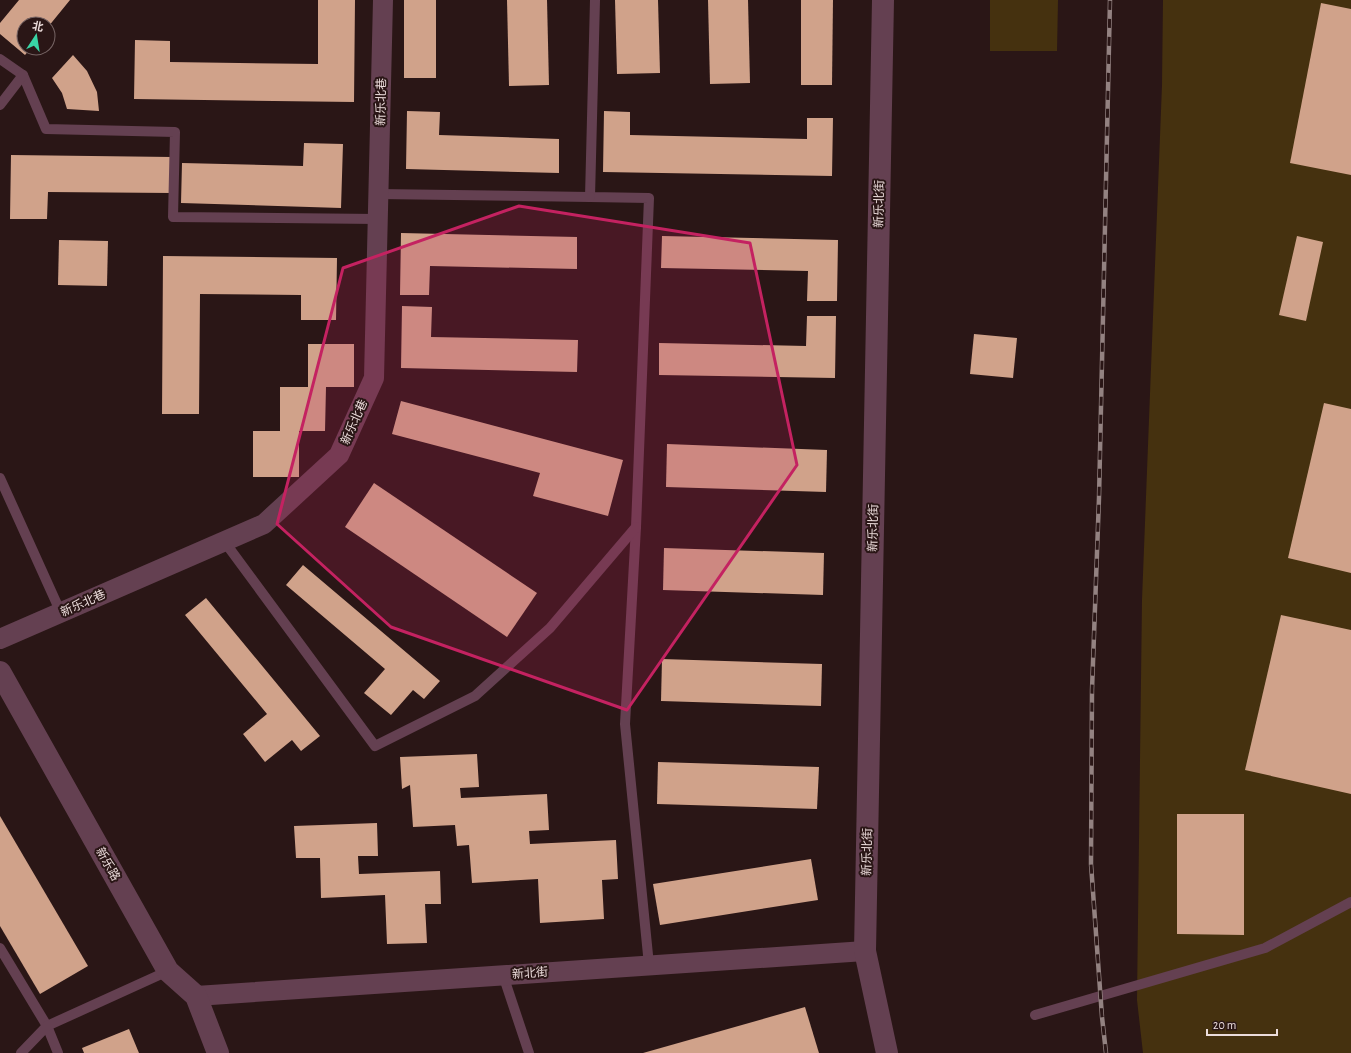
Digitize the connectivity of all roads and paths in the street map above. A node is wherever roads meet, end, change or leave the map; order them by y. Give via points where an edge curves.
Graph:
1 (383, 0) edge
2 (595, 0) edge
3 (883, 0) edge
4 (0, 59) edge
5 (23, 75) junction
6 (0, 105) edge
7 (378, 194) junction
8 (590, 197) junction
9 (378, 219) junction
10 (0, 478) edge
11 (636, 527) junction
12 (224, 541) junction
13 (61, 613) junction
14 (0, 640) edge
15 (0, 672) edge
16 (1351, 902) edge
17 (0, 948) edge
18 (865, 951) junction
19 (648, 965) junction
20 (168, 971) junction
21 (503, 975) junction
22 (196, 996) junction
23 (1035, 1015) dead end
24 (47, 1026) junction
25 (21, 1053) edge
26 (58, 1053) edge
27 (218, 1053) edge
28 (529, 1053) edge
29 (887, 1053) edge

1 - 7 street, 新乐北巷
2 - 8 lane
3 - 18 street, 新乐北街
4 - 5 lane
5 - 6 lane
5 - 9 lane via 46,129 175,132 173,217
7 - 8 lane
7 - 9 street, 新乐北巷
8 - 11 lane via 649,198
9 - 12 street, 新乐北巷 via 374,378 339,455 264,524
10 - 13 lane
11 - 12 lane via 550,628 476,696 375,746
11 - 19 lane via 626,724
12 - 13 street, 新乐北巷
13 - 14 street, 新乐北巷
15 - 20 street, 新乐路
16 - 23 lane via 1265,948
17 - 24 lane
18 - 19 street, 新北街
18 - 29 street, 新乐北街
19 - 21 street, 新北街
20 - 22 street, 新乐路
20 - 24 lane
21 - 22 street, 新北街
21 - 28 lane
22 - 27 street, 新乐路
24 - 25 lane
24 - 26 lane

